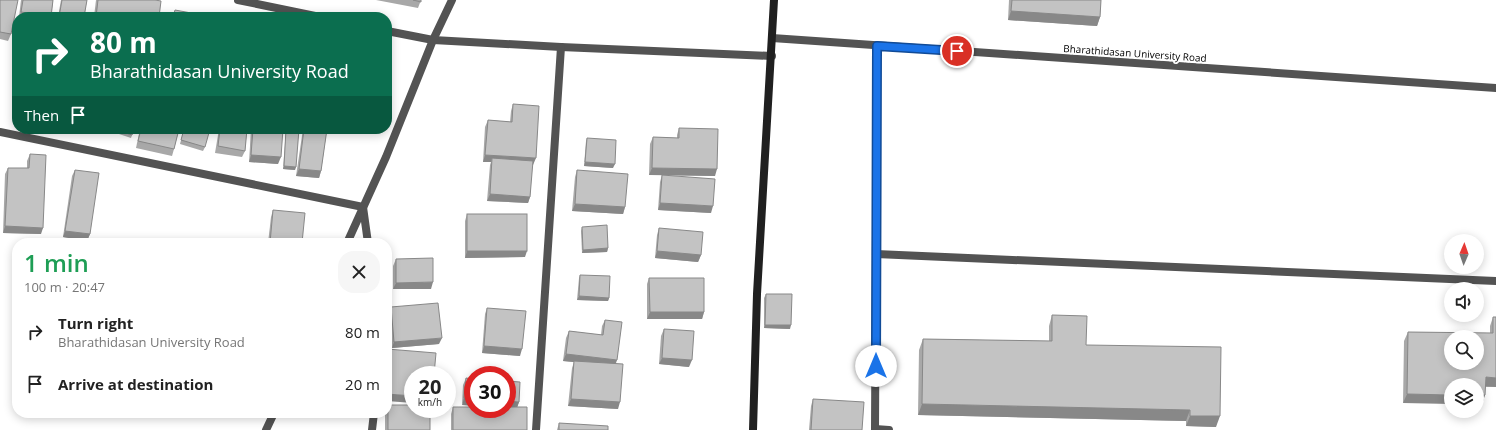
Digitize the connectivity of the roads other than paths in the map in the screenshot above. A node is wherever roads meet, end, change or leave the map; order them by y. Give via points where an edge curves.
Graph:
1 (238, 0) edge
2 (452, 0) edge
3 (774, 0) edge
4 (296, 12) edge
5 (392, 32) edge
6 (772, 38) junction
7 (433, 40) junction
8 (877, 46) junction
9 (561, 48) junction
10 (772, 56) junction
11 (1496, 88) edge
12 (0, 132) edge
13 (363, 207) junction
14 (349, 238) edge
15 (367, 238) edge
16 (876, 254) junction
17 (1496, 281) edge
18 (272, 418) edge
19 (373, 418) edge
20 (266, 430) edge
21 (372, 430) edge
22 (536, 430) edge
23 (753, 430) edge
24 (875, 430) edge
25 (889, 430) edge

1 - 4 street
2 - 7 street
3 - 6 main road
5 - 7 street
6 - 8 street, Bharathidasan University Road
6 - 10 main road
7 - 9 street
7 - 13 street
8 - 11 street, Bharathidasan University Road
8 - 16 street
9 - 10 street
9 - 22 street
10 - 23 main road via 757,286
12 - 13 street
13 - 14 street
13 - 15 street
16 - 17 street
16 - 24 street
18 - 20 street
19 - 21 street
24 - 25 street

